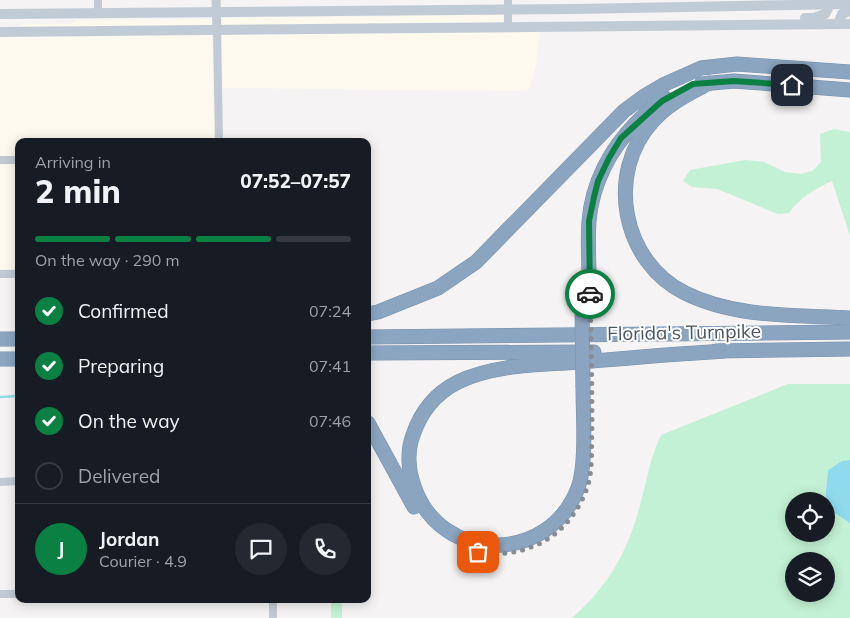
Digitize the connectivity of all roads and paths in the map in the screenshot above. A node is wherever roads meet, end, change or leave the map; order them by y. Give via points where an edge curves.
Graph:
1 (98, 0) edge
2 (216, 0) edge
3 (831, 2) edge
4 (850, 4) edge
5 (508, 5) edge
6 (216, 11) junction
7 (850, 12) edge
8 (98, 13) junction
9 (0, 14) edge
10 (77, 14) junction
11 (748, 24) junction
12 (838, 24) junction
13 (850, 24) edge
14 (508, 27) junction
15 (217, 31) junction
16 (0, 32) edge
17 (12, 32) junction
18 (850, 72) edge
19 (709, 83) junction
20 (850, 90) edge
21 (643, 97) junction
22 (218, 138) edge
23 (0, 160) edge
24 (15, 160) edge
25 (0, 274) edge
26 (15, 274) edge
27 (586, 306) junction
28 (371, 313) edge
29 (850, 318) edge
30 (850, 332) edge
31 (371, 337) edge
32 (0, 339) edge
33 (15, 339) edge
34 (850, 349) edge
35 (724, 351) junction
36 (371, 353) edge
37 (15, 359) edge
38 (0, 360) edge
39 (588, 386) junction
40 (371, 429) edge
41 (15, 481) edge
42 (0, 482) edge
43 (0, 594) edge
44 (15, 594) edge
45 (273, 603) edge
46 (273, 618) edge

1 - 8 street
2 - 6 street
3 - 4 main road
3 - 5 main road
3 - 11 main road via 824,14 814,18 757,19
5 - 6 main road
5 - 14 street
6 - 8 main road
6 - 15 street
7 - 12 main road via 842,14
8 - 10 main road
9 - 10 main road
10 - 17 main road via 70,19 21,20 14,24
11 - 12 main road
11 - 14 main road
12 - 13 main road
14 - 15 main road
15 - 17 main road
15 - 22 street
16 - 17 main road
18 - 21 highway via 737,64 701,68
19 - 20 highway via 734,81
19 - 27 highway via 693,84 662,101 621,138 609,158 598,181 589,221
19 - 29 highway via 667,108 652,122 634,152 624,193 627,214 640,249 665,280 684,293 707,302 768,313
21 - 27 highway via 601,154 585,195 581,224
21 - 28 highway via 624,111 476,262 438,288
23 - 24 street
25 - 26 street
27 - 39 highway, bridge
30 - 31 highway, Florida's Turnpike
32 - 33 highway
34 - 35 highway, Florida's Turnpike
35 - 36 highway, Florida's Turnpike
35 - 39 highway via 528,366 474,375 458,382 428,405 416,424 409,459 419,502 449,533 469,542 492,546 534,538 557,522 572,502 578,487
37 - 38 highway
39 - 40 highway via 591,465 580,504 567,523 545,542 518,552 491,555 466,550 443,539 427,525 412,504
41 - 42 street
43 - 44 street
45 - 46 street

